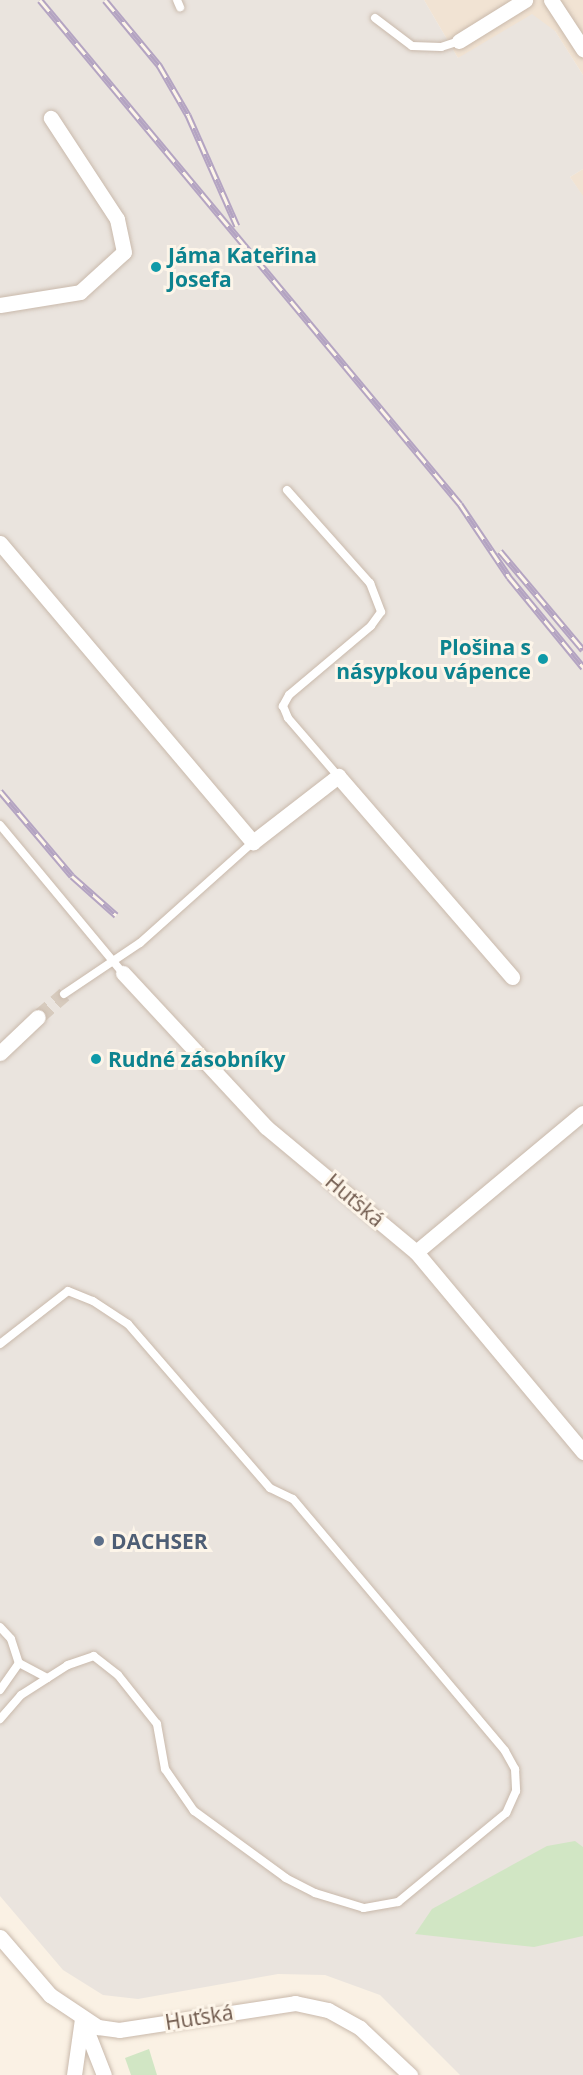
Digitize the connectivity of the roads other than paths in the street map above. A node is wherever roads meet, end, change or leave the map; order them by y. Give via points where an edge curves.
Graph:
1 (525, 0) edge
2 (551, 0) edge
3 (375, 18) dead end
4 (459, 41) joint
5 (583, 49) edge
6 (51, 118) dead end
7 (0, 305) edge
8 (287, 490) dead end
9 (0, 543) edge
10 (338, 776) junction
11 (0, 825) edge
12 (253, 842) junction
13 (113, 961) junction
14 (123, 973) joint
15 (512, 977) dead end
16 (64, 994) tunnel mouth
17 (38, 1017) tunnel mouth
18 (0, 1053) edge
19 (583, 1113) edge
20 (416, 1252) junction
21 (0, 1344) edge
22 (583, 1452) edge
23 (0, 1627) edge
24 (19, 1663) junction
25 (47, 1678) junction
26 (0, 1690) edge
27 (0, 1719) edge
28 (0, 1936) edge
29 (82, 2019) junction
30 (74, 2075) edge
31 (105, 2075) edge
32 (411, 2075) edge

1 - 4 street
2 - 5 street
3 - 4 lane via 412,46 441,47
6 - 7 street via 117,219 124,252 80,292
8 - 10 lane via 370,583 381,612 371,626 289,695 283,706 288,718
9 - 12 street
10 - 12 street
10 - 15 street
11 - 13 lane, Huťská
12 - 13 lane via 140,943
13 - 14 lane, Huťská
13 - 16 lane
14 - 20 street, Huťská via 267,1126
17 - 18 street
19 - 20 street
20 - 22 street, Huťská
21 - 25 lane via 68,1291 93,1301 128,1324 270,1488 293,1499 505,1750 515,1769 516,1791 506,1812 398,1902 364,1908 315,1893 286,1878 194,1811 165,1769 157,1724 118,1675 94,1656
23 - 24 lane via 11,1639
24 - 25 lane
24 - 26 lane
25 - 27 lane via 21,1695
28 - 29 street, Huťská via 51,1995
29 - 30 street
29 - 31 street
29 - 32 street, Huťská via 118,2030 295,2003 328,2010 360,2028

